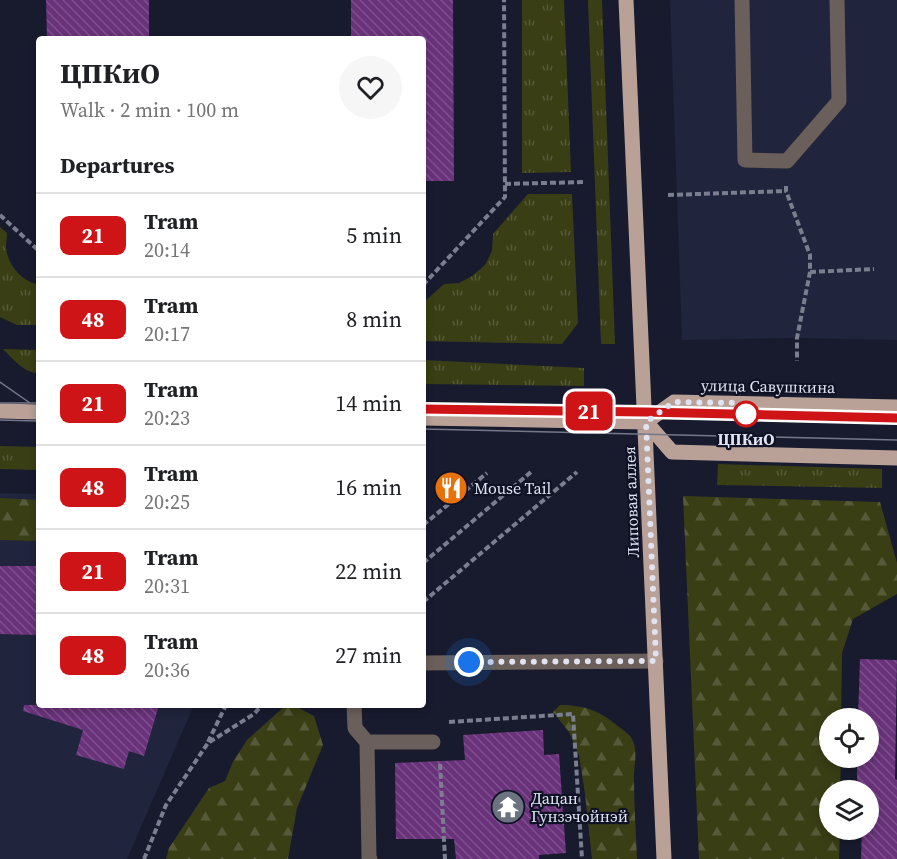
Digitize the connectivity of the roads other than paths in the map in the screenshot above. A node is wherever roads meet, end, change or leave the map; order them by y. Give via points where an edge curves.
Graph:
1 (626, 0) edge
2 (742, 0) edge
3 (837, 0) edge
4 (897, 407) edge
5 (0, 411) edge
6 (36, 412) edge
7 (426, 418) edge
8 (646, 422) junction
9 (897, 458) edge
10 (656, 661) junction
11 (426, 663) edge
12 (354, 708) edge
13 (367, 742) junction
14 (433, 742) dead end
15 (370, 859) edge
16 (664, 859) edge

1 - 8 main road, Липовая аллея
2 - 3 lane via 745,160 787,161 839,101
4 - 8 main road, улица Савушкина via 674,402
5 - 6 main road
7 - 8 main road
8 - 9 main road via 672,452
8 - 10 main road, Липовая аллея
10 - 11 lane
10 - 16 main road, Липовая аллея
12 - 13 lane via 355,728
13 - 14 lane
13 - 15 lane

